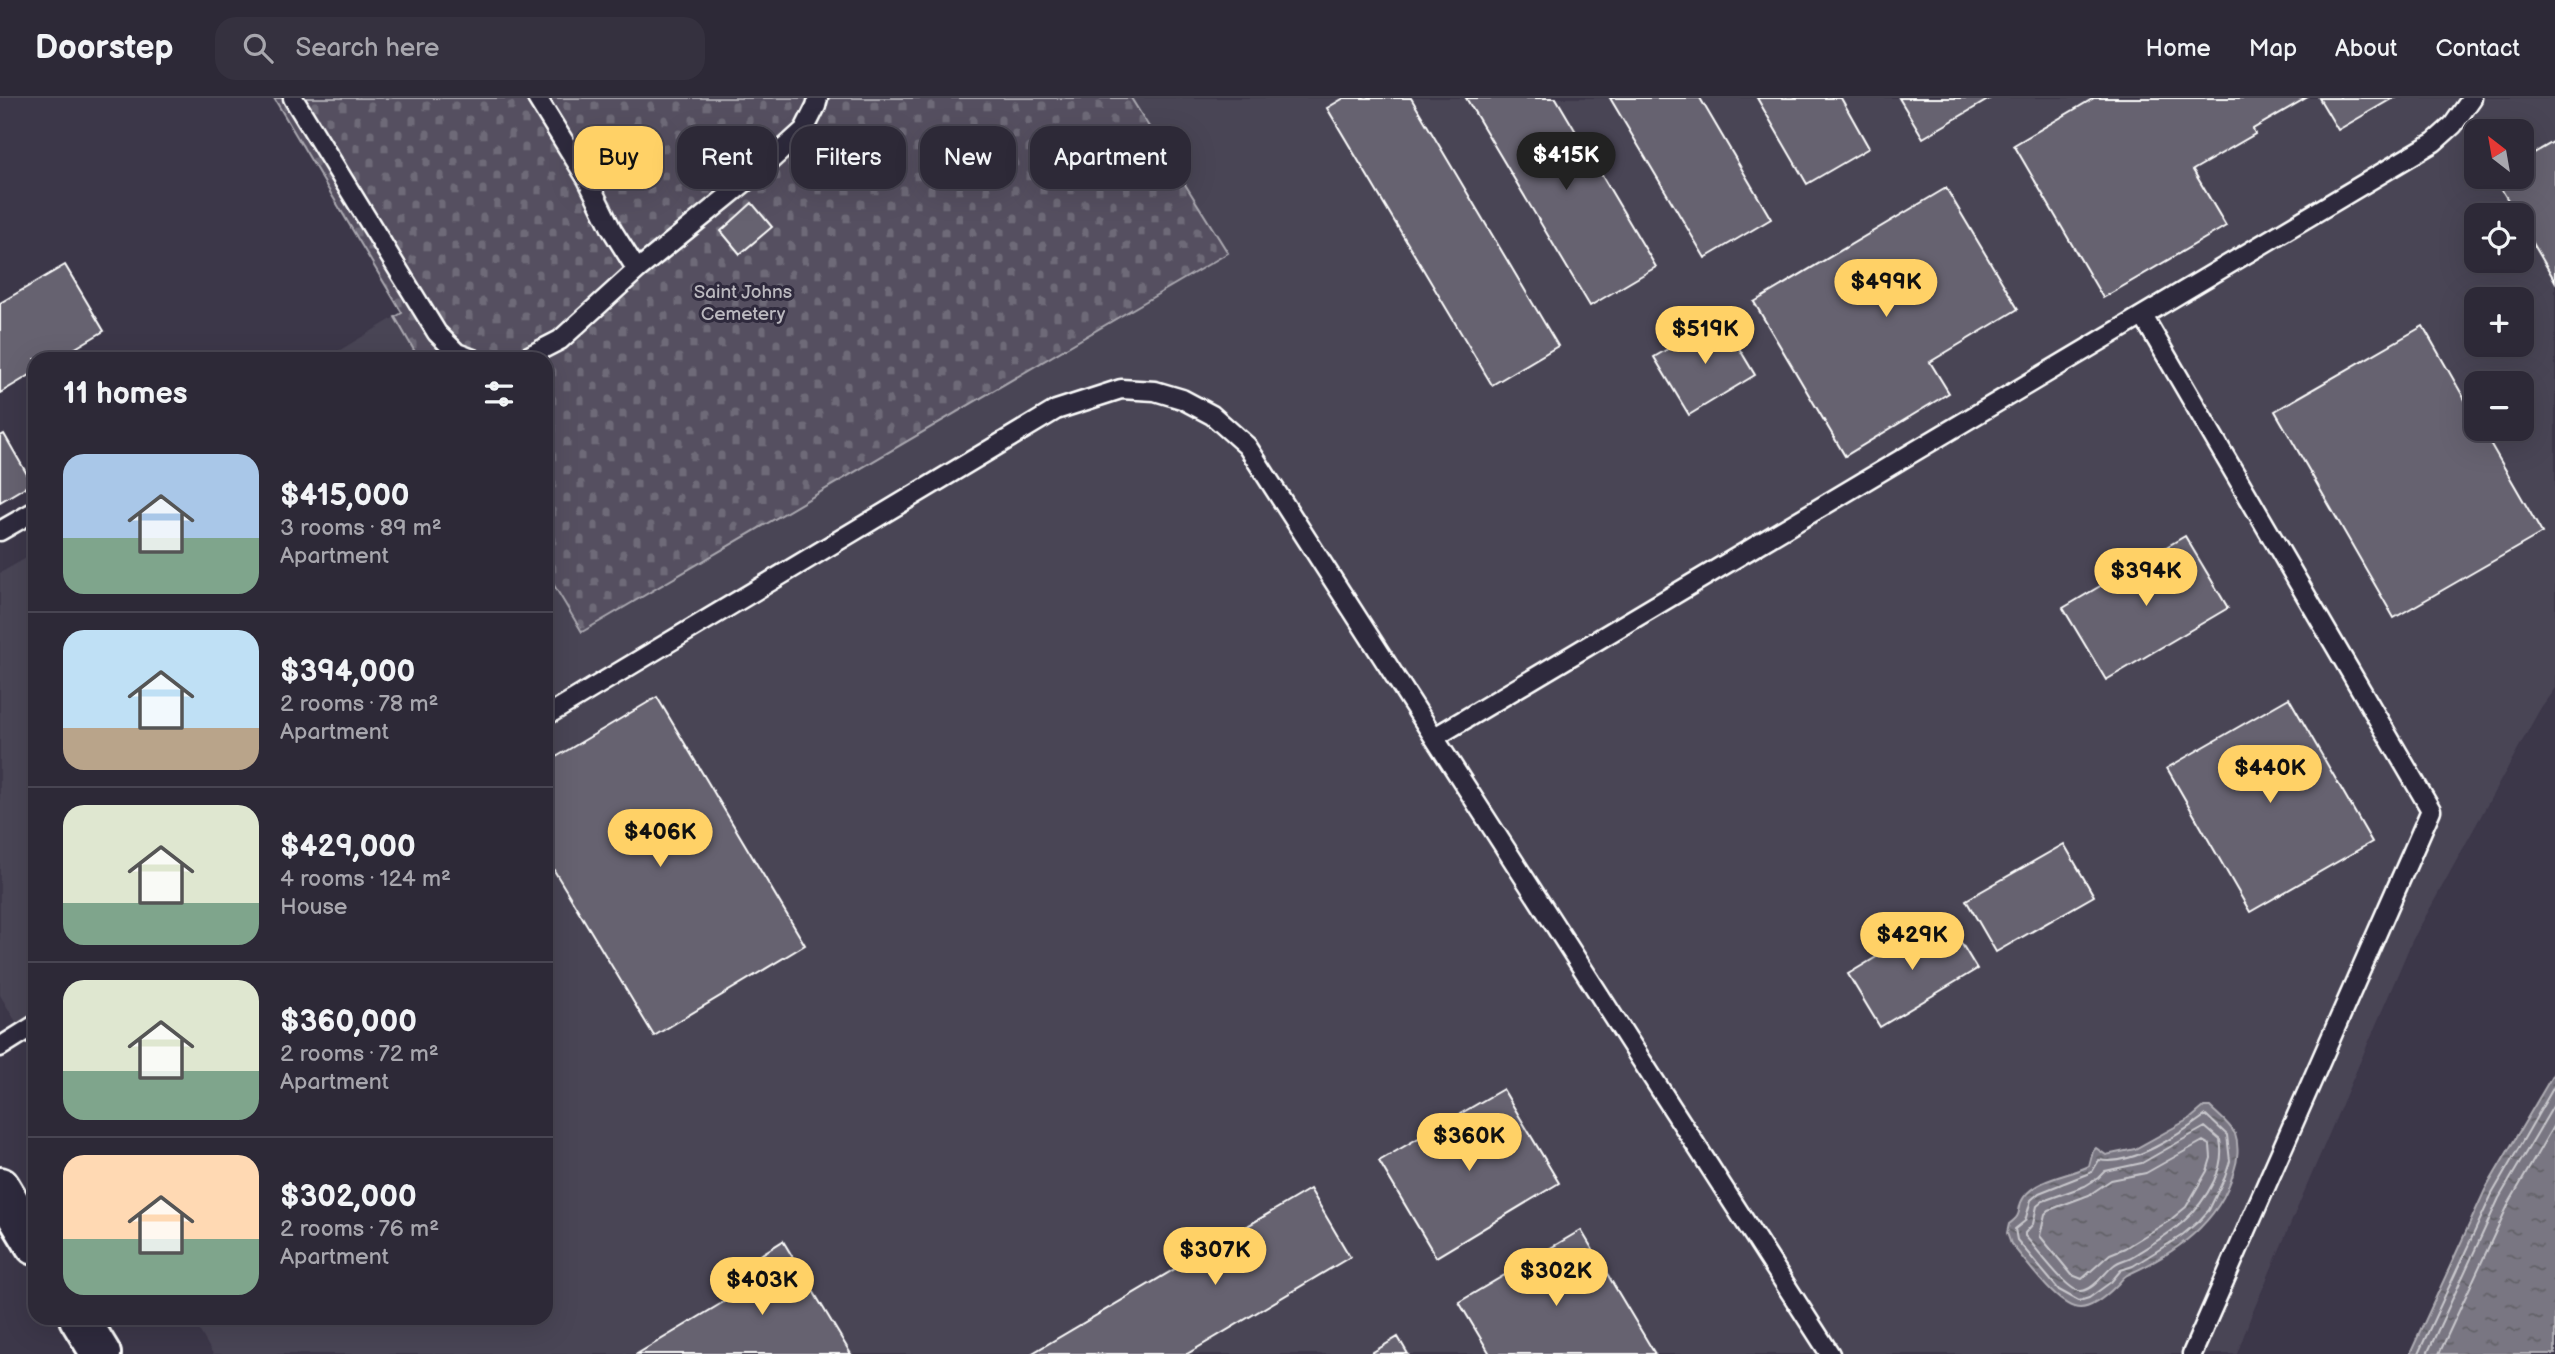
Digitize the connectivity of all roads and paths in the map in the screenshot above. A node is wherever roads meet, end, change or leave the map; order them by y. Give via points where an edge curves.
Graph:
1 (293, 98) edge
2 (537, 98) edge
3 (817, 98) edge
4 (2472, 98) edge
5 (637, 270) junction
6 (2143, 316) junction
7 (456, 352) edge
8 (537, 352) edge
9 (28, 515) edge
10 (0, 531) edge
11 (553, 712) edge
12 (1435, 737) junction
13 (28, 1029) edge
14 (0, 1047) edge
15 (0, 1187) edge
16 (28, 1233) edge
17 (83, 1325) edge
18 (101, 1354) edge
19 (1830, 1354) edge
20 (2192, 1354) edge

1 - 7 lane via 437,333
2 - 5 lane
3 - 5 lane via 804,130
4 - 6 lane via 2434,142
5 - 8 lane via 560,340
6 - 12 lane
6 - 20 lane via 2431,810
9 - 10 lane
11 - 12 lane via 1056,410 1121,389 1155,391 1182,399 1212,415 1247,446
12 - 19 lane
13 - 14 lane
15 - 16 main road
17 - 18 main road

